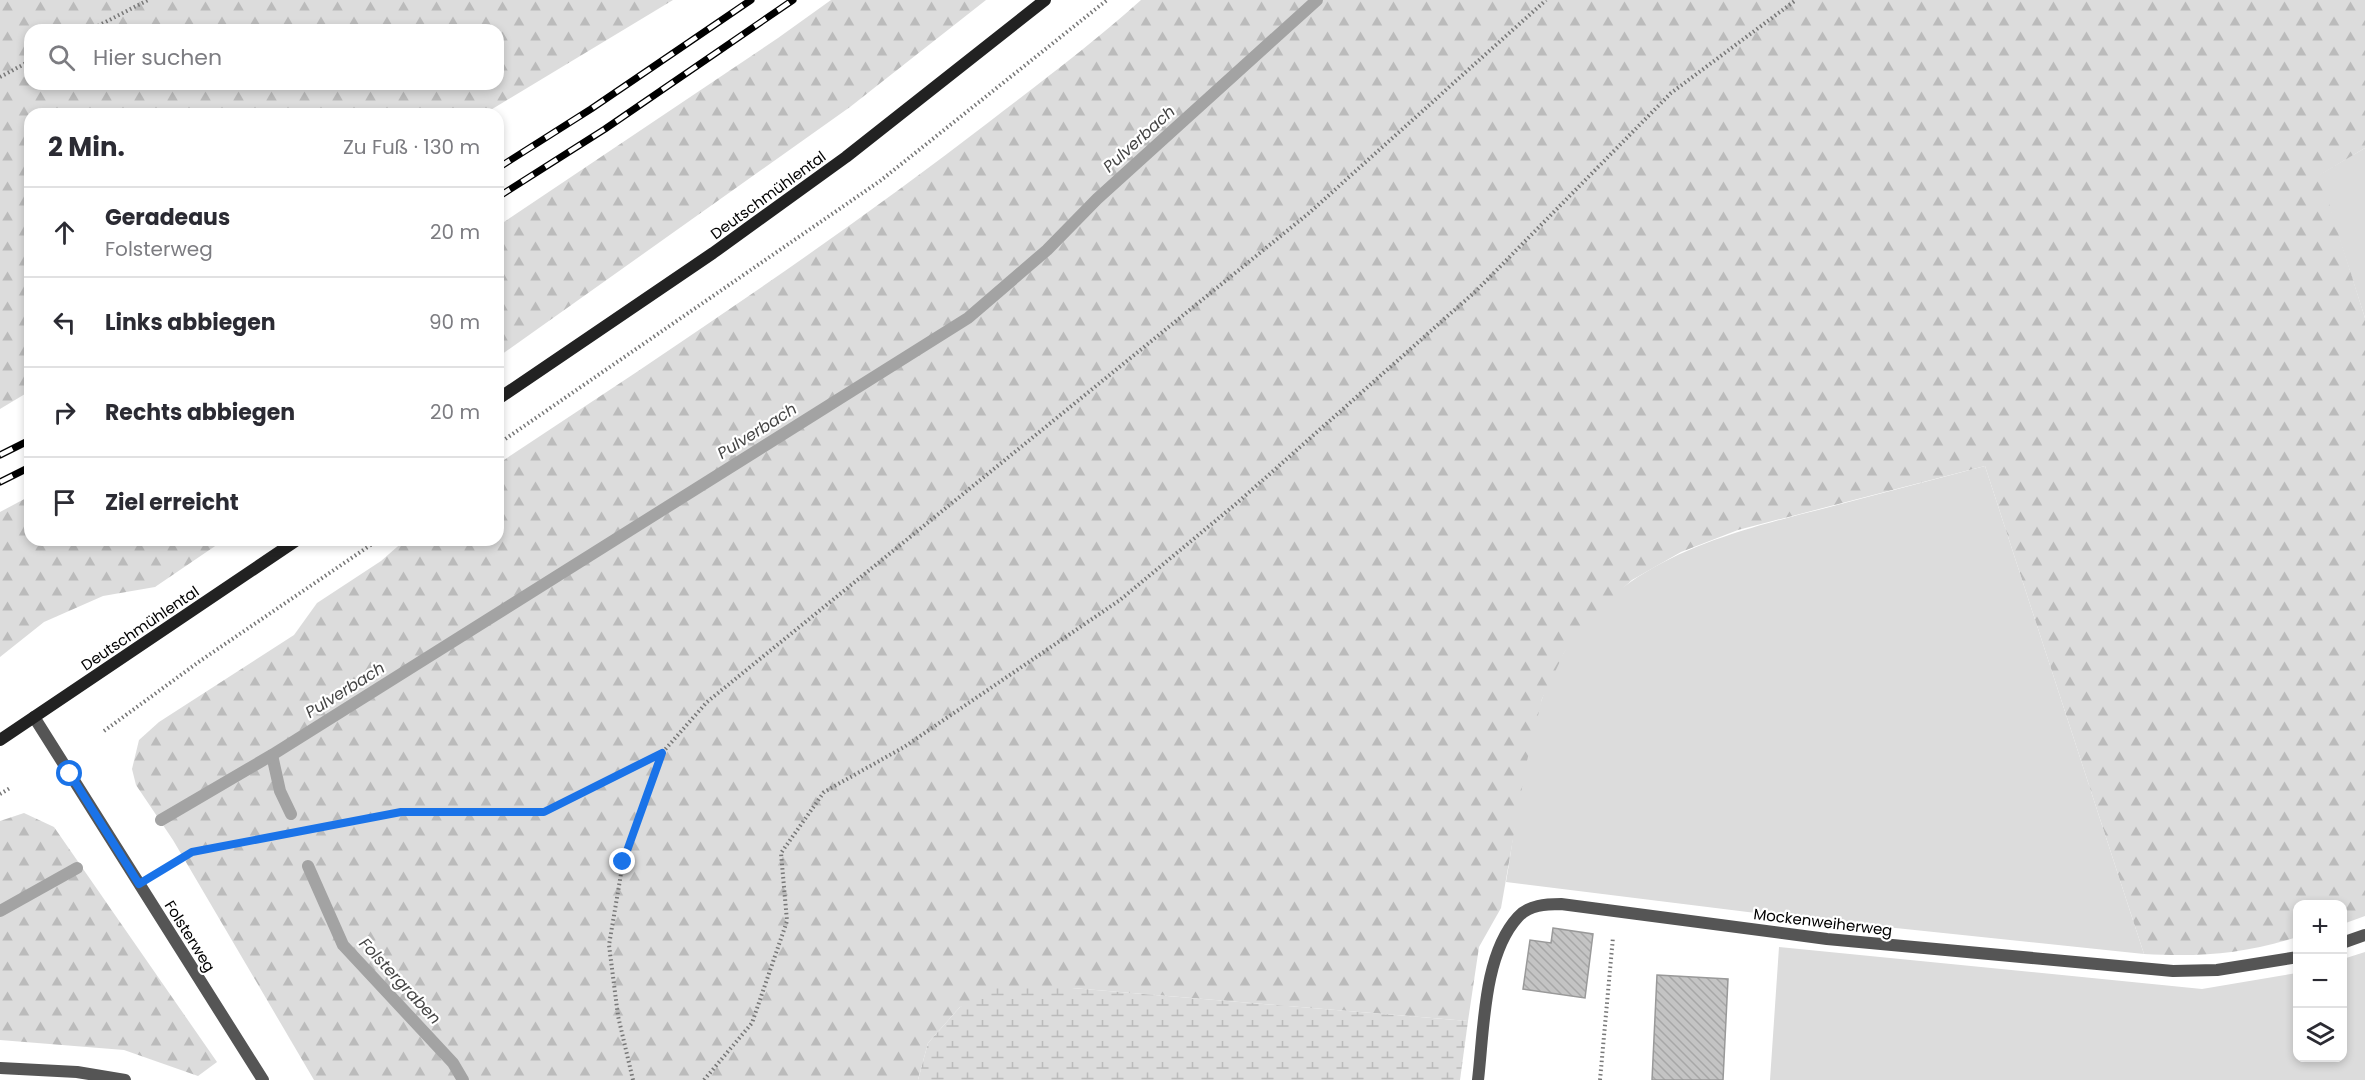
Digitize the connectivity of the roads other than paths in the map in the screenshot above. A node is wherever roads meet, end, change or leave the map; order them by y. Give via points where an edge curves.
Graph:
1 (1045, 0) edge
2 (504, 395) edge
3 (288, 546) edge
4 (34, 717) junction
5 (0, 740) edge
6 (2365, 935) edge
7 (2347, 942) edge
8 (2293, 958) edge
9 (0, 1068) edge
10 (124, 1080) edge
11 (263, 1080) edge
12 (1478, 1080) edge

1 - 2 main road, Deutschmühlental via 846,157
3 - 4 main road, Deutschmühlental
4 - 5 main road, Deutschmühlental
4 - 11 street, Folsterweg
6 - 7 street
8 - 12 street, Mockenweiherweg via 2217,970 2173,971 1827,939 1540,904 1519,915 1497,951
9 - 10 street via 77,1072

